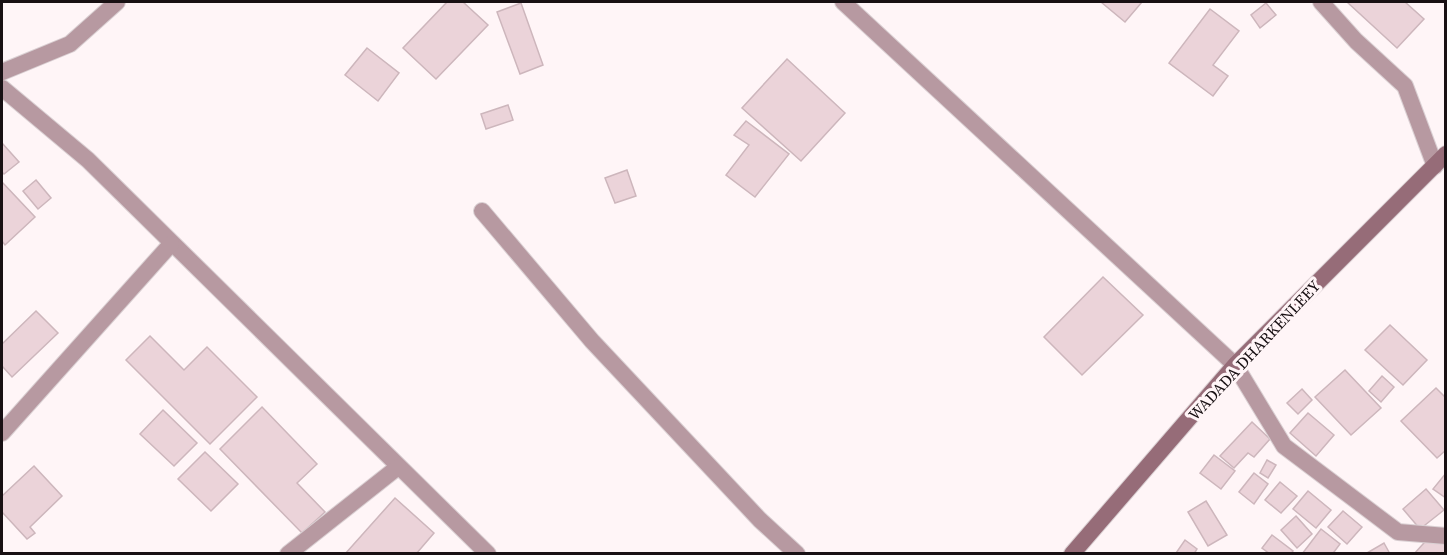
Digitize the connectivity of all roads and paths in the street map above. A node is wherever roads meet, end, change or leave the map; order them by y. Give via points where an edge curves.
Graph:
1 (117, 2) edge
2 (843, 2) edge
3 (1321, 2) edge
4 (2, 72) edge
5 (2, 88) edge
6 (1440, 160) edge
7 (482, 211) dead end
8 (171, 244) junction
9 (1236, 365) junction
10 (2, 433) edge
11 (398, 467) junction
12 (1446, 536) edge
13 (288, 554) edge
14 (488, 554) edge
15 (797, 554) edge
16 (1072, 554) edge

1 - 4 street via 69,44
2 - 9 street
3 - 6 street via 1405,86
5 - 8 street via 88,160
6 - 9 main road, WADADA DHARKENLEEY
7 - 15 street via 592,341 760,520
8 - 10 street
8 - 11 street
9 - 12 street via 1284,446 1398,532
9 - 16 main road, WADADA DHARKENLEEY
11 - 13 street
11 - 14 street

